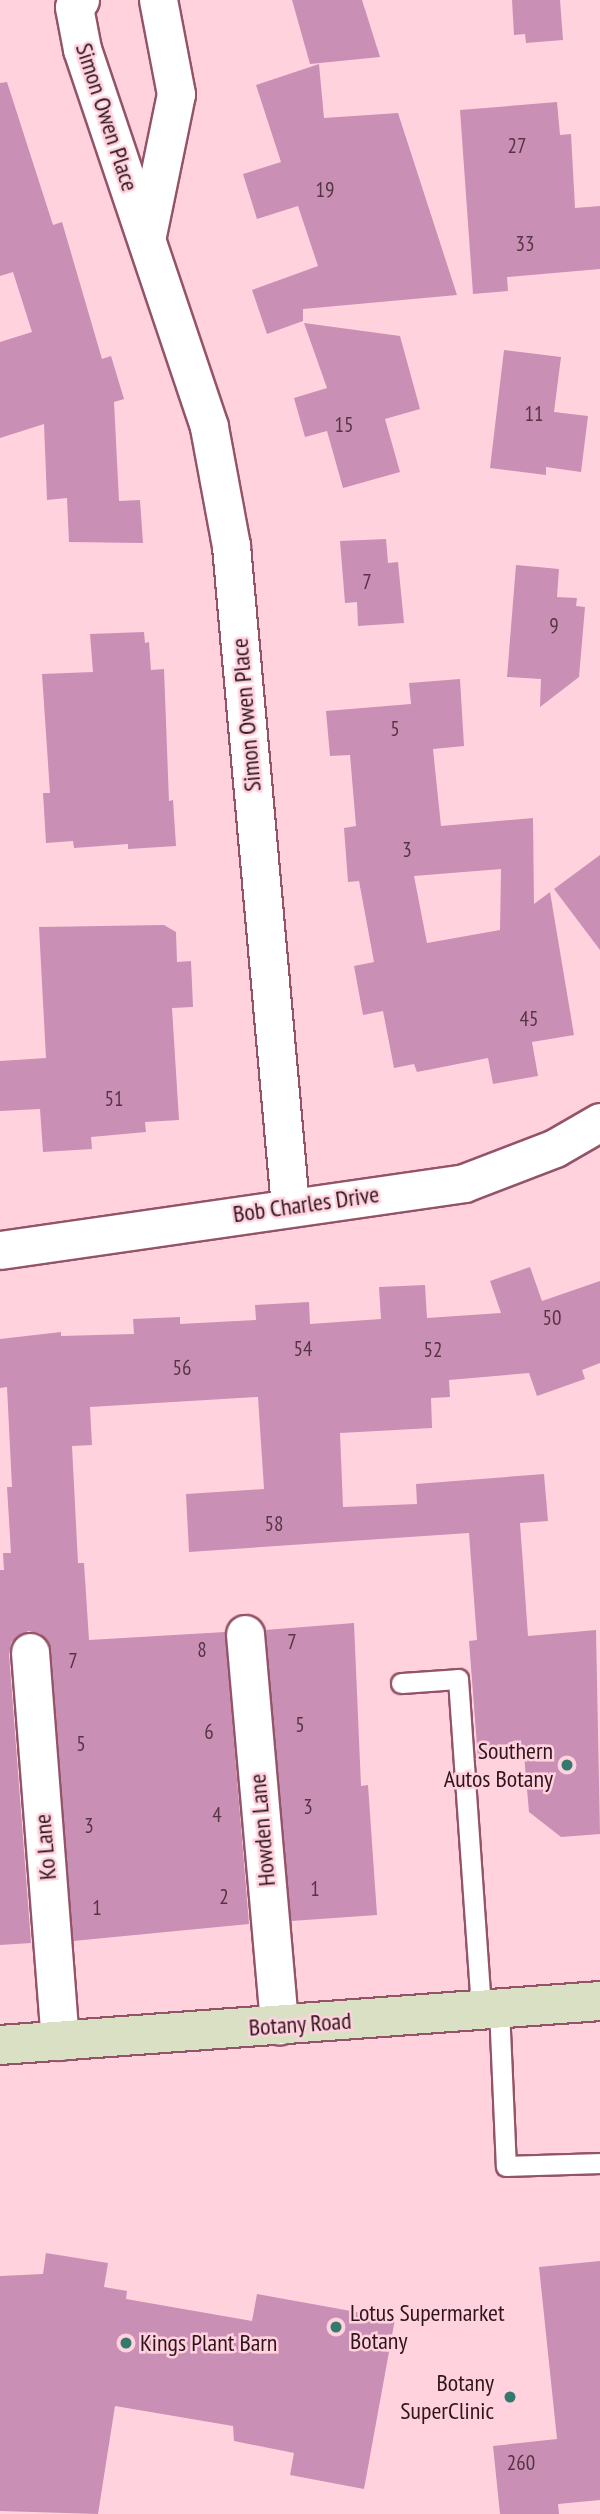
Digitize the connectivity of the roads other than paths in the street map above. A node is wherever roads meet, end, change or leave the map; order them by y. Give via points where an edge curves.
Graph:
1 (80, 0) edge
2 (158, 0) edge
3 (147, 236) junction
4 (600, 1122) edge
5 (290, 1206) junction
6 (0, 1250) edge
7 (245, 1634) dead end
8 (30, 1652) dead end
9 (401, 1683) dead end
10 (600, 2001) edge
11 (490, 2009) junction
12 (279, 2026) junction
13 (60, 2041) junction
14 (0, 2045) edge
15 (600, 2164) edge

1 - 3 street, Simon Owen Place via 74,7 82,49
2 - 3 street, Simon Owen Place via 176,94
3 - 5 street, Simon Owen Place via 209,427 231,546
4 - 5 street, Bob Charles Drive via 555,1148 464,1183
5 - 6 street, Bob Charles Drive
7 - 12 street, Howden Lane
8 - 13 street, Ko Lane
9 - 11 lane via 458,1679
10 - 11 main road, Botany Road
11 - 12 main road, Botany Road
11 - 15 lane via 506,2166
12 - 13 main road, Botany Road
13 - 14 main road, Botany Road

